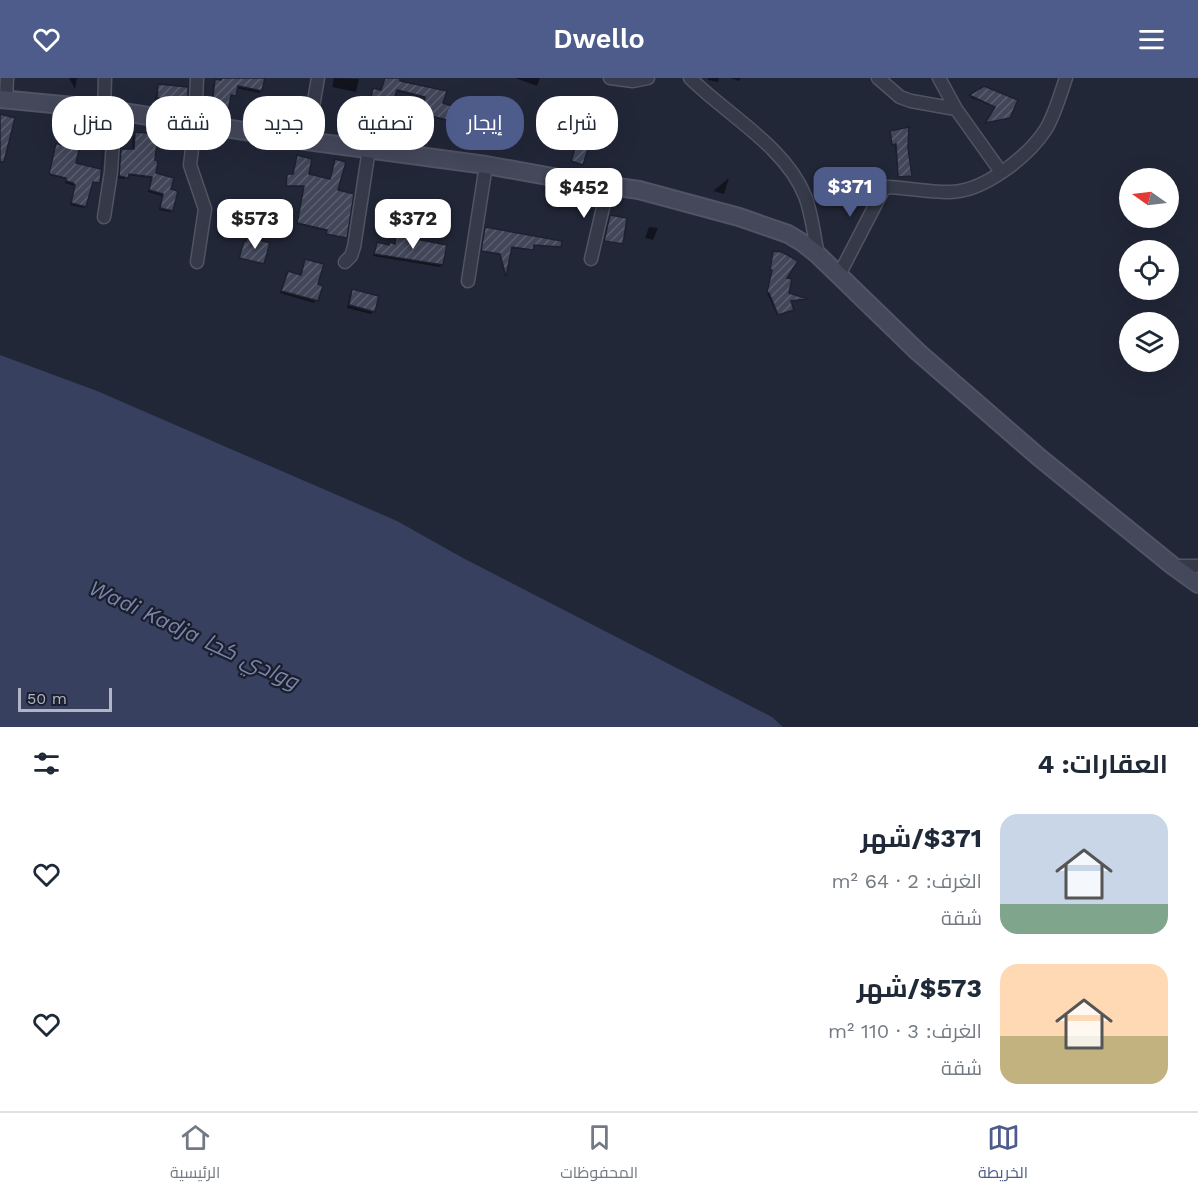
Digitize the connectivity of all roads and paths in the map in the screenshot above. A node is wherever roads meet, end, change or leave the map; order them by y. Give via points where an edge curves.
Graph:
1 (7, 78) edge
2 (105, 78) edge
3 (197, 78) edge
4 (318, 78) edge
5 (610, 78) edge
6 (648, 78) edge
7 (690, 78) edge
8 (878, 78) edge
9 (939, 78) edge
10 (1066, 78) edge
11 (107, 96) edge
12 (196, 96) edge
13 (315, 96) edge
14 (3, 100) edge
15 (52, 105) edge
16 (956, 110) junction
17 (110, 150) edge
18 (192, 150) edge
19 (369, 150) edge
20 (376, 150) edge
21 (486, 165) junction
22 (1001, 172) junction
23 (608, 186) junction
24 (104, 217) dead end
25 (818, 255) junction
26 (591, 259) dead end
27 (197, 262) dead end
28 (345, 262) dead end
29 (838, 275) junction
30 (468, 281) dead end
31 (1173, 566) junction
32 (1198, 566) edge
33 (1198, 584) edge

1 - 14 street
2 - 11 street
3 - 12 street
4 - 13 street
5 - 6 street
7 - 25 street via 772,150 797,180 805,197
8 - 16 street via 900,97
9 - 16 street
10 - 22 street via 1047,127 1023,156
14 - 15 main road
16 - 22 street
17 - 24 street
18 - 27 street via 190,165 205,209
19 - 28 street via 354,247
20 - 21 main road
21 - 23 main road
21 - 30 street
22 - 29 street via 961,191 888,187 883,190
23 - 25 main road via 639,190 739,217 788,234
23 - 26 street
25 - 29 main road
29 - 31 main road via 918,352 1040,458
31 - 32 street
31 - 33 main road

